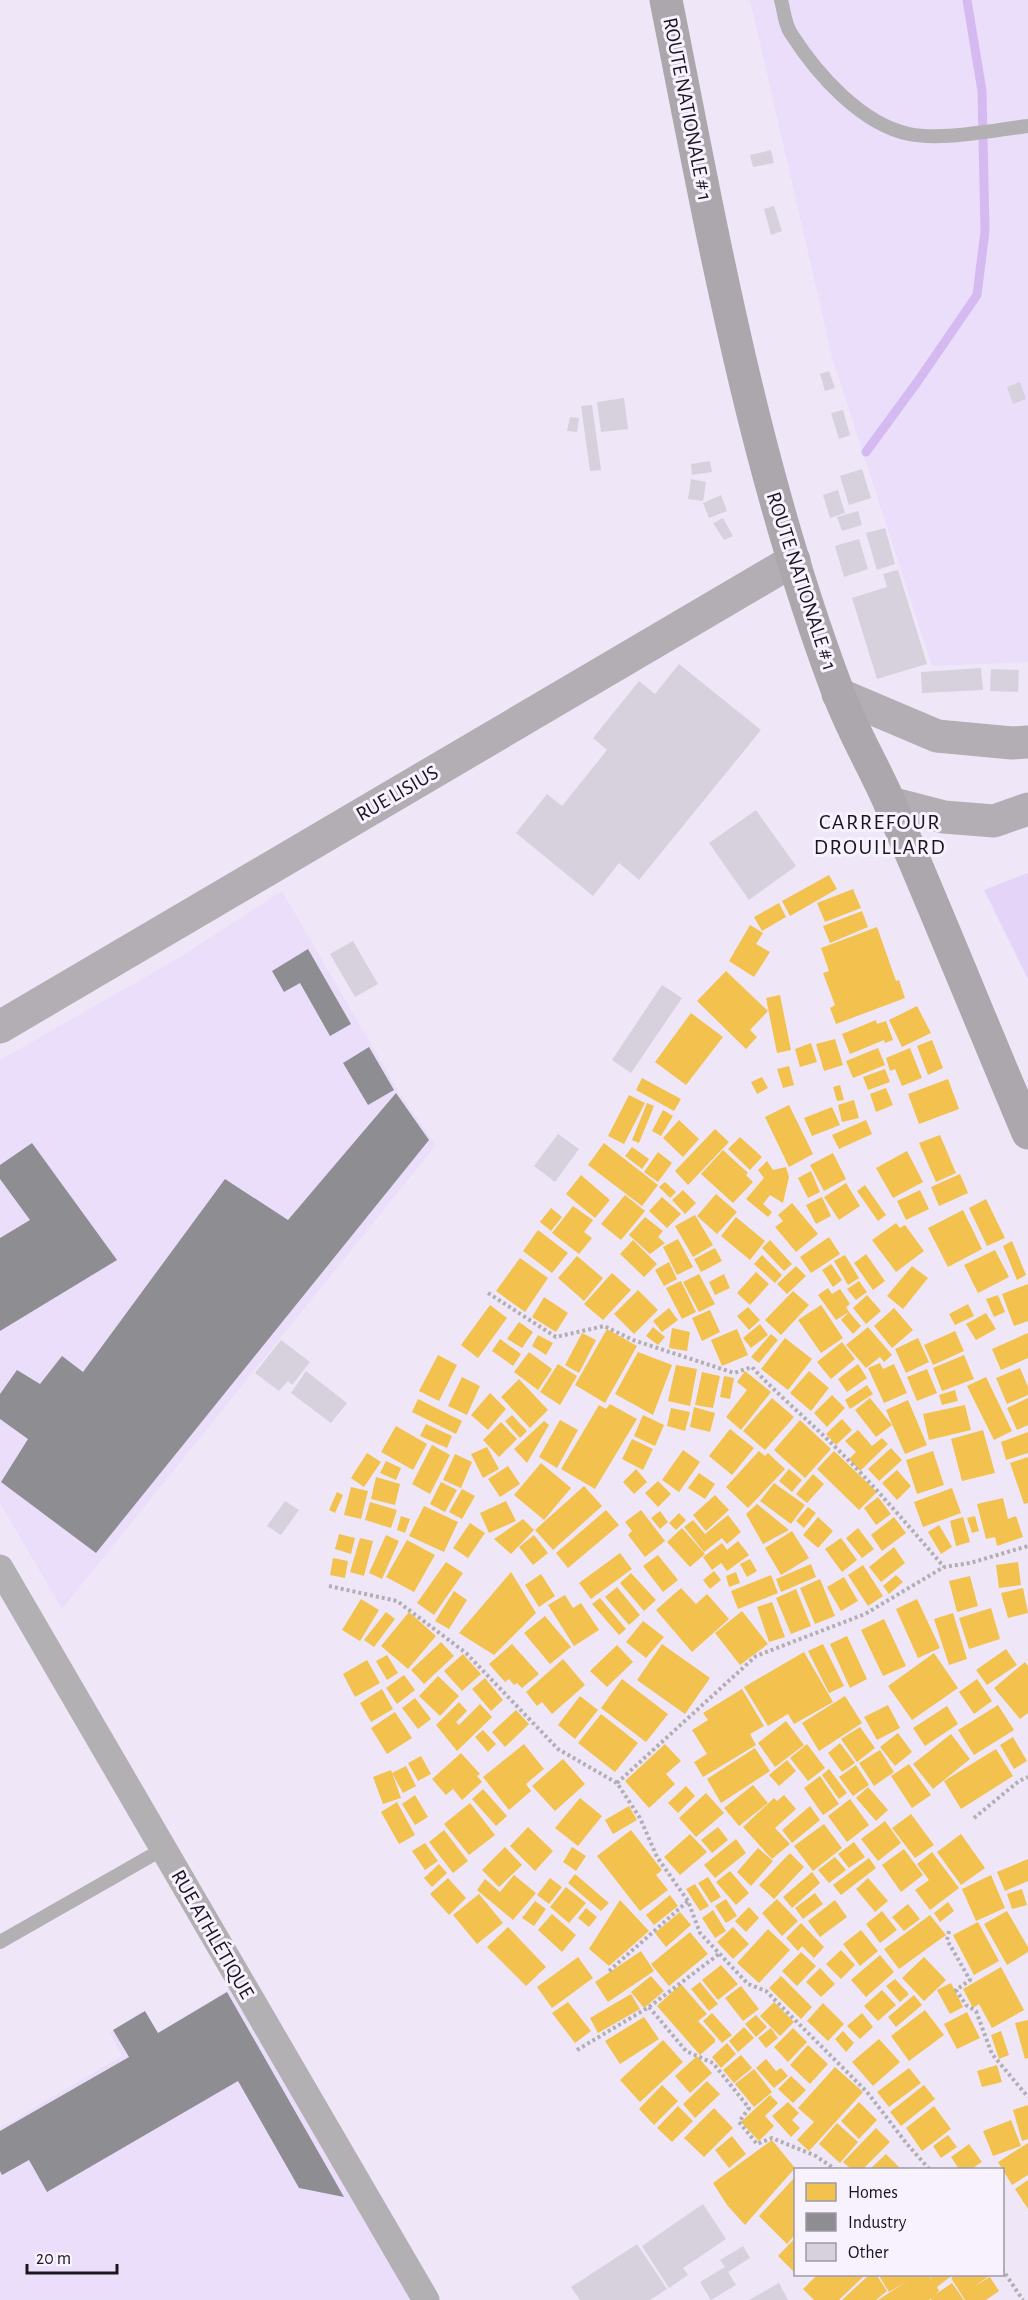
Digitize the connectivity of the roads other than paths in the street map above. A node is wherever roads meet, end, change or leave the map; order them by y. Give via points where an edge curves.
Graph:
1 (666, 0) edge
2 (781, 0) edge
3 (1028, 126) edge
4 (792, 554) junction
5 (838, 694) junction
6 (1028, 742) edge
7 (890, 803) junction
8 (1028, 809) edge
9 (0, 1027) edge
10 (1028, 1133) edge
11 (0, 1568) edge
12 (163, 1849) junction
13 (0, 1942) edge
14 (426, 2300) edge

1 - 4 main road, ROUTE NATIONALE # 1 via 764,458
2 - 3 lane via 790,33 832,87 871,119 909,134 954,135
4 - 5 main road, ROUTE NATIONALE # 1
4 - 9 street, RUE LISIUS
5 - 6 street via 937,736
5 - 7 main road, ROUTE NATIONALE # 1
7 - 8 street via 944,817 994,820
7 - 10 main road, ROUTE NATIONALE # 1
11 - 12 street, RUE ATHLÉTIQUE
12 - 13 lane
12 - 14 street, RUE ATHLÉTIQUE

